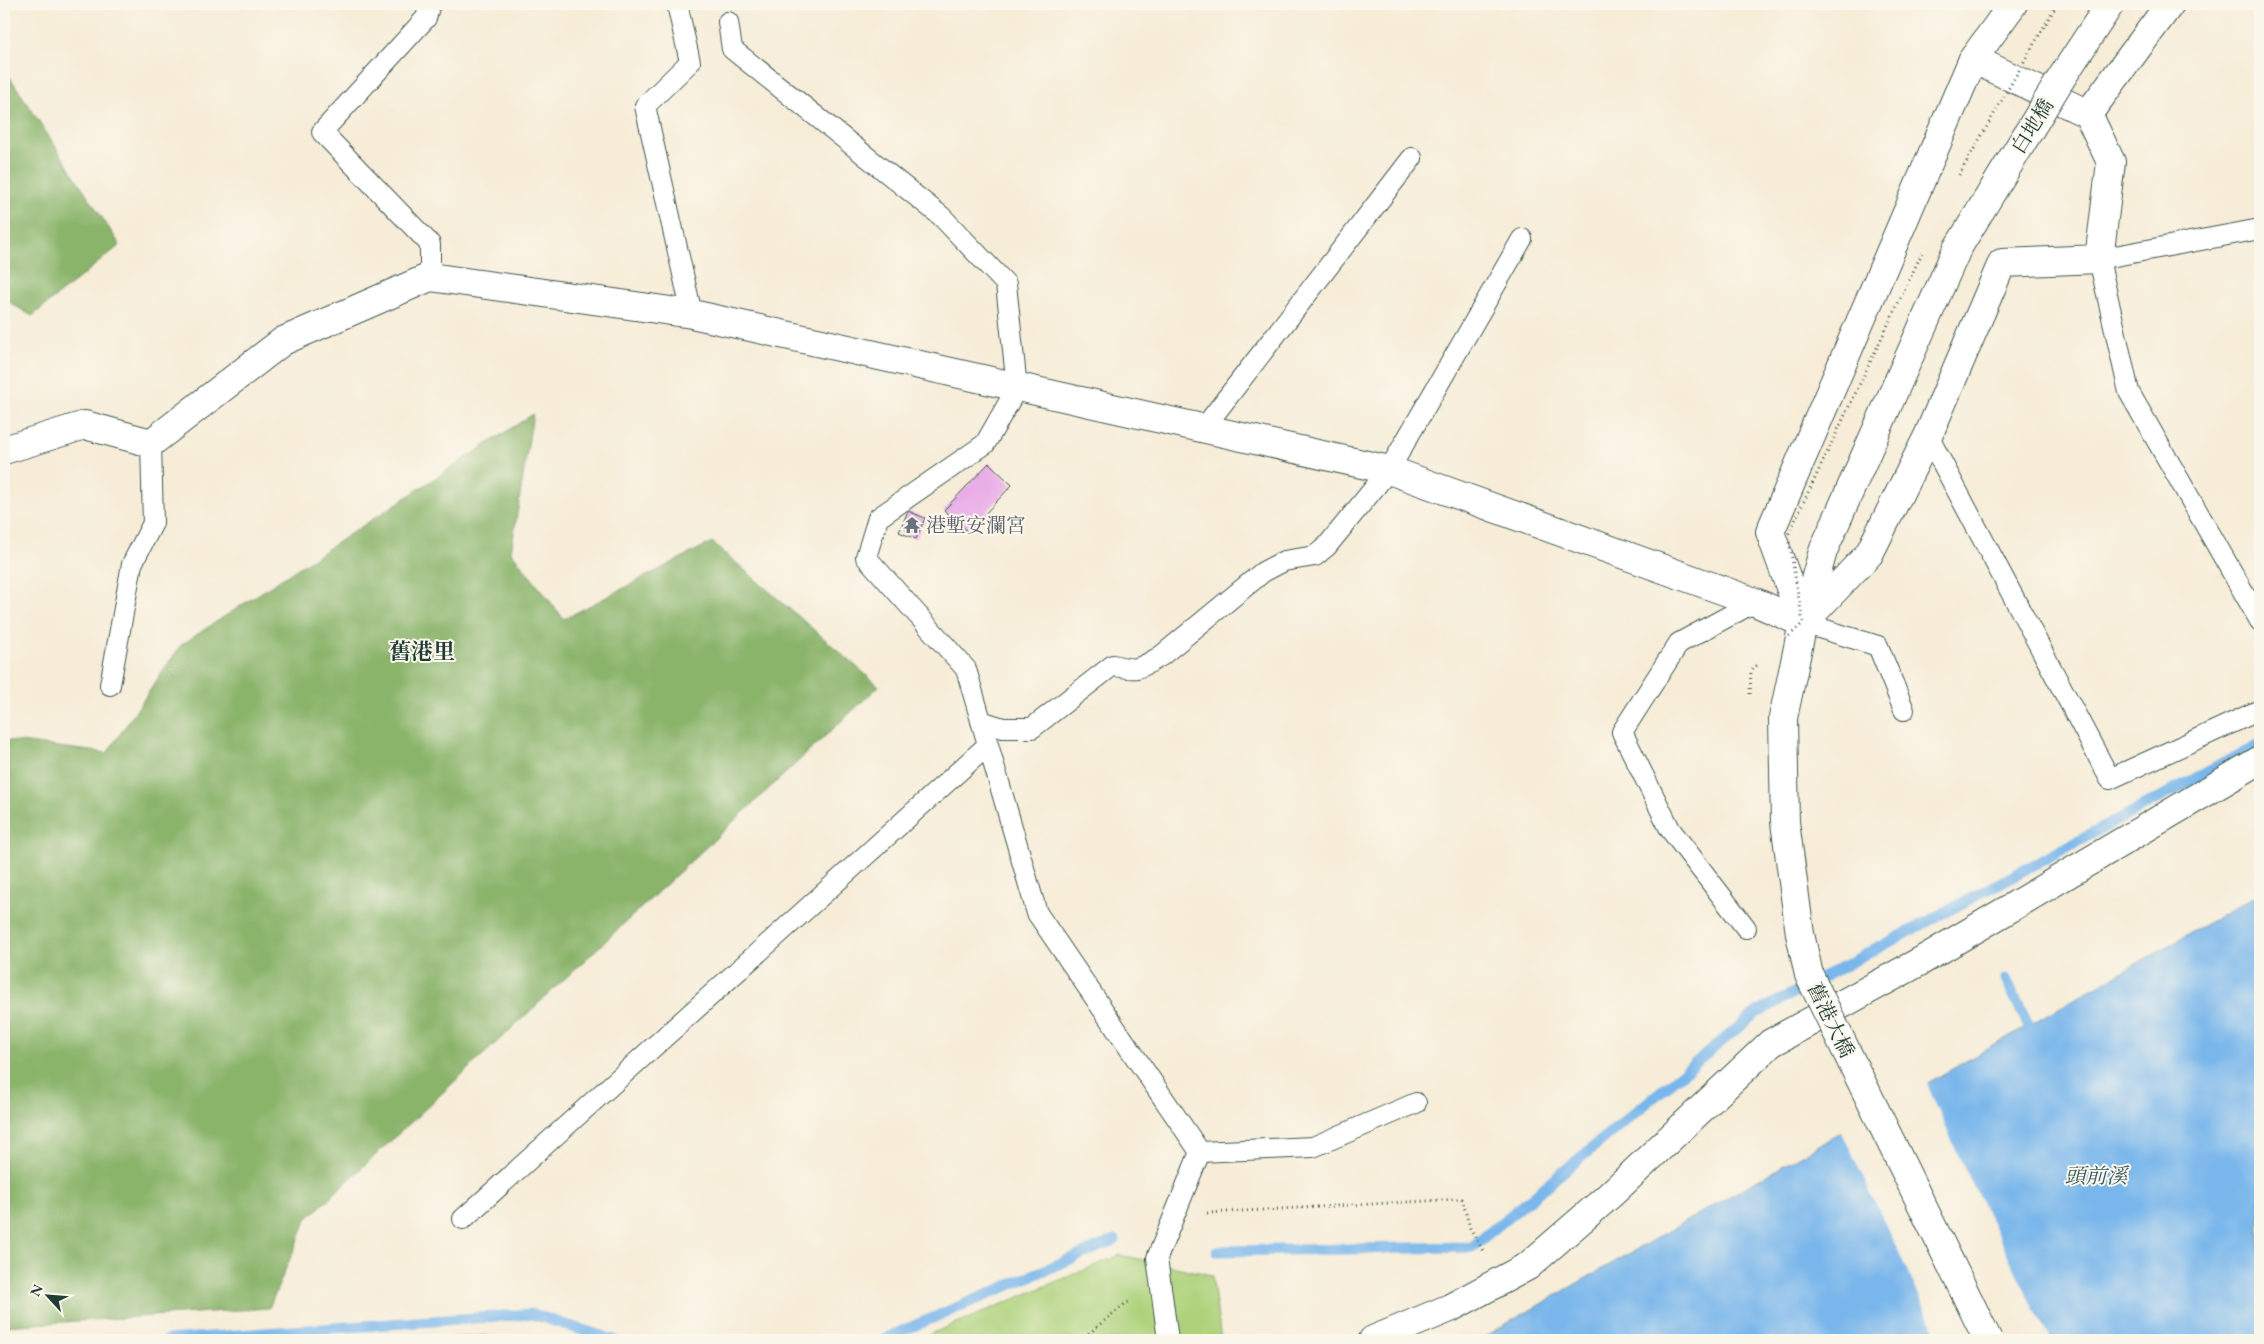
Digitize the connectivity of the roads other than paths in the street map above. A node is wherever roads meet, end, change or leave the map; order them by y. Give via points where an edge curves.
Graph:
1 (430, 4) edge
2 (677, 4) edge
3 (2013, 4) edge
4 (2110, 4) edge
5 (2170, 4) edge
6 (728, 22) dead end
7 (1974, 59) junction
8 (2088, 114) junction
9 (1412, 158) dead end
10 (2260, 229) edge
11 (1522, 239) dead end
12 (2099, 258) junction
13 (430, 277) junction
14 (692, 314) junction
15 (1017, 388) junction
16 (1203, 429) junction
17 (1928, 436) junction
18 (151, 442) junction
19 (4, 450) edge
20 (1389, 470) junction
21 (1755, 602) junction
22 (2260, 621) edge
23 (1793, 632) junction
24 (110, 685) dead end
25 (1904, 710) dead end
26 (2260, 710) edge
27 (981, 721) junction
28 (988, 745) junction
29 (2260, 760) edge
30 (1746, 928) dead end
31 (1416, 1103) dead end
32 (1200, 1152) junction
33 (462, 1219) dead end
34 (1168, 1340) edge
35 (1373, 1340) edge
36 (1988, 1340) edge

1 - 13 lane via 426,18 322,132 430,244
2 - 14 lane via 690,62 645,106
3 - 7 street
4 - 23 street, 白地橋, bridge via 1957,249 1824,552
5 - 8 street
6 - 15 lane via 732,49 941,216 1006,284
7 - 8 street
7 - 23 street via 1770,532
8 - 12 street via 2110,162
9 - 16 lane
10 - 12 lane
11 - 20 lane
12 - 17 street via 2002,263
12 - 22 lane via 2129,392
13 - 14 street
13 - 18 street via 283,340
14 - 15 street
15 - 16 street
15 - 27 lane via 985,444 878,518 866,557 966,669
16 - 20 street
17 - 23 street via 1869,554
17 - 26 lane via 2110,779
18 - 19 street via 86,426
18 - 24 lane via 153,523 132,564
20 - 21 street
20 - 27 lane via 1327,546 1315,556 1284,561 1262,572 1161,656 1131,670 1114,665 1032,728 1002,728
21 - 23 street
21 - 30 lane via 1679,643 1622,732 1670,829
23 - 25 lane via 1878,646
23 - 36 street, 舊港大橋, bridge via 1793,670 1782,718 1785,822 1800,934 1809,975
27 - 28 lane
28 - 32 lane via 1037,913
28 - 33 lane
29 - 35 street via 1920,961 1771,1043 1610,1195 1528,1266 1450,1308
31 - 32 lane via 1313,1147
32 - 34 lane via 1157,1258

